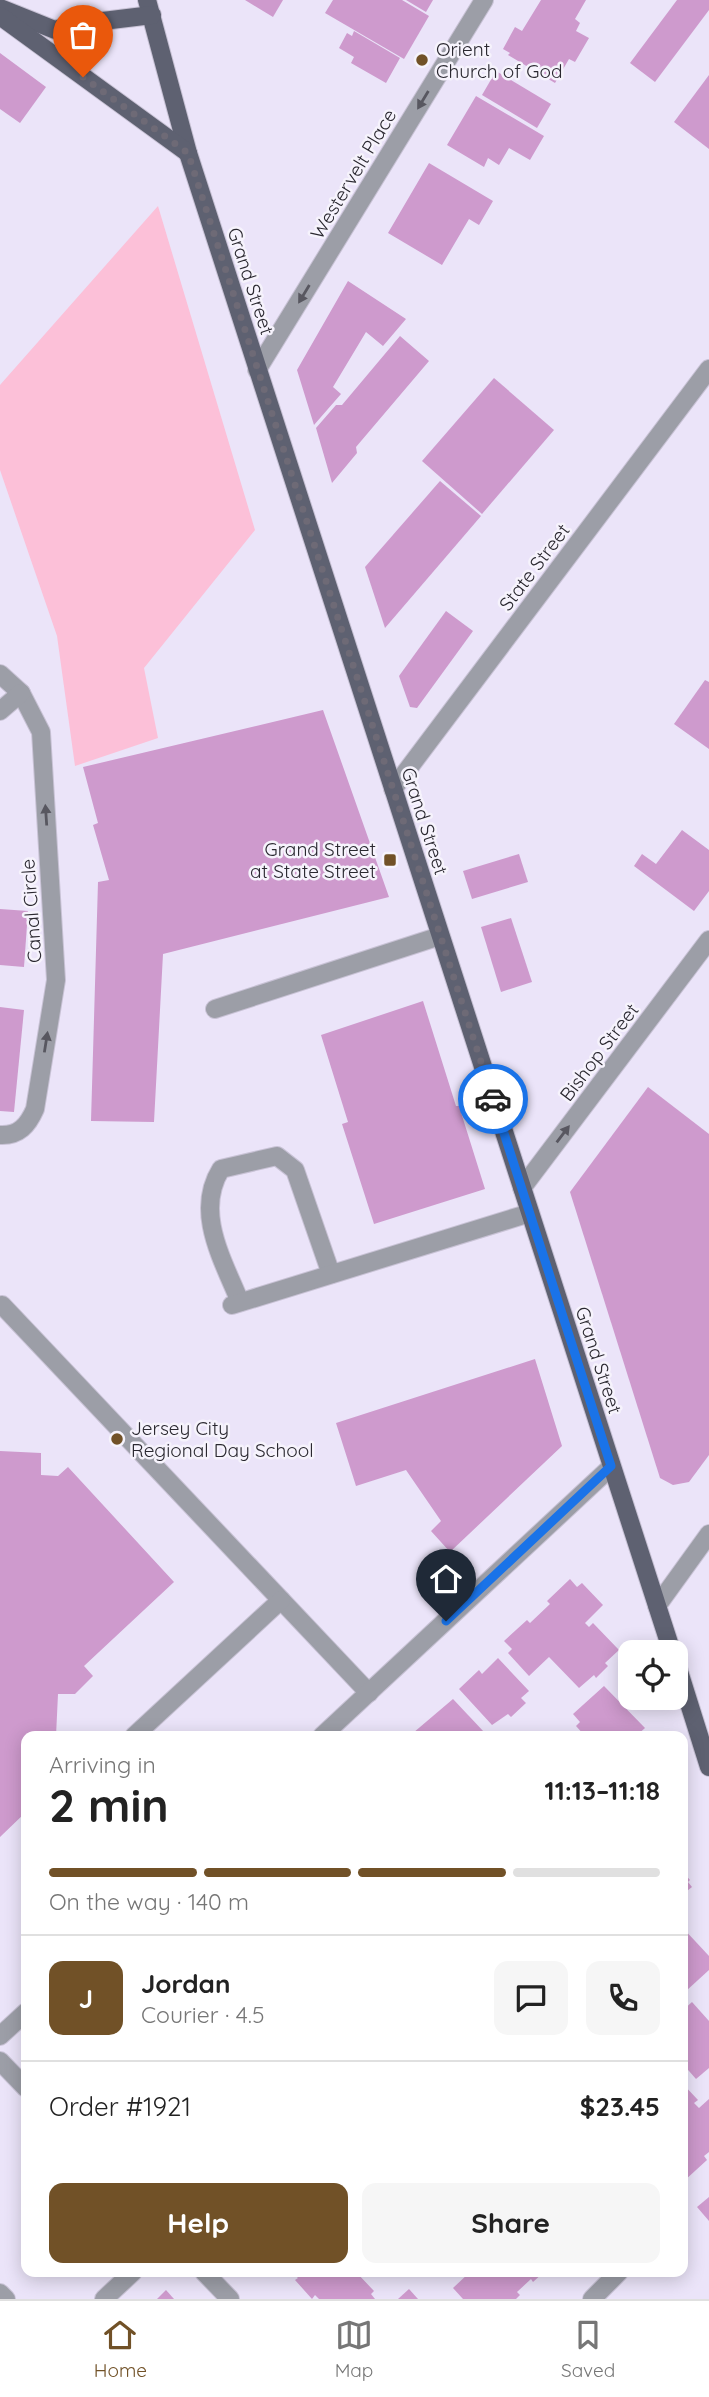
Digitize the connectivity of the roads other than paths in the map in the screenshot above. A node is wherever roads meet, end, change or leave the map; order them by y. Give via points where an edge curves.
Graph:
1 (484, 0) edge
2 (153, 5) edge
3 (0, 8) edge
4 (0, 16) edge
5 (188, 153) junction
6 (709, 369) edge
7 (257, 370) junction
8 (0, 674) edge
9 (21, 694) junction
10 (0, 711) edge
11 (393, 789) junction
12 (440, 936) junction
13 (709, 940) edge
14 (703, 960) edge
15 (215, 1009) dead end
16 (0, 1135) edge
17 (522, 1188) junction
18 (530, 1213) junction
19 (331, 1274) junction
20 (2, 1304) dead end
21 (611, 1466) junction
22 (709, 1534) edge
23 (281, 1600) junction
24 (657, 1606) junction
25 (668, 1640) edge
26 (369, 1693) junction
27 (688, 1700) edge
28 (139, 1731) edge
29 (327, 1731) edge
30 (709, 1767) edge
31 (21, 2017) edge
32 (0, 2036) edge
33 (0, 2061) edge
34 (21, 2083) edge
35 (128, 2277) edge
36 (209, 2277) edge
37 (614, 2277) edge
38 (0, 2293) edge
39 (6, 2299) edge
40 (104, 2299) edge
41 (230, 2299) edge
42 (592, 2299) edge

1 -> 7 street, Westervelt Place
2 - 3 main road via 55,30
2 - 5 main road, Grand Street
4 - 5 main road
5 - 7 main road, Grand Street
6 - 11 street, State Street
7 - 11 main road, Grand Street
8 - 9 street, Canal Circle
9 - 10 street
16 -> 9 street, Canal Circle via 11,1136 28,1124 35,1109 56,980 41,732
11 - 12 main road, Grand Street
12 - 15 street
12 - 17 main road, Grand Street
13 - 14 street, Bishop Street
17 -> 14 street, Bishop Street
17 - 18 main road, Grand Street
18 - 19 street
18 - 21 main road, Grand Street
19 - 19 street via 236,1303 209,1220 209,1199 221,1169 278,1156 295,1170
20 - 23 street
21 - 24 main road, Grand Street
21 - 26 street
22 - 24 street
23 - 26 street
23 - 28 street
24 - 25 main road, Grand Street
26 - 29 street
27 - 30 main road
31 - 32 street
33 - 34 street
35 - 40 street
36 - 41 street
37 - 42 street
38 - 39 street

